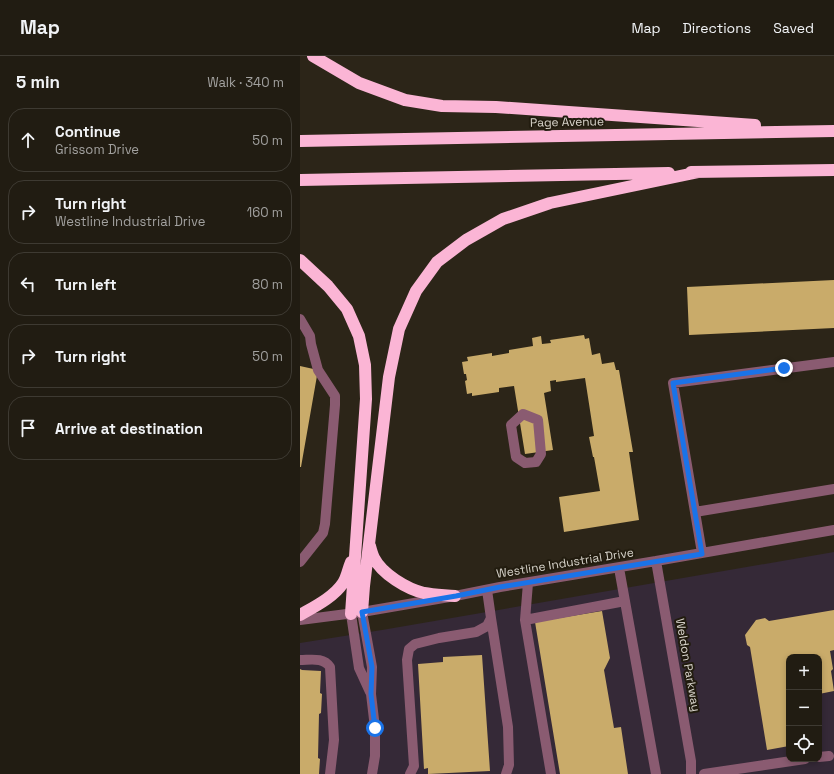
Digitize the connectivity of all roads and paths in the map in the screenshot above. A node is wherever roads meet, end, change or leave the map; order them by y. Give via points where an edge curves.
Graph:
1 (313, 56) edge
2 (834, 131) edge
3 (300, 142) edge
4 (834, 170) edge
5 (699, 172) junction
6 (300, 180) edge
7 (300, 260) edge
8 (300, 319) edge
9 (834, 362) edge
10 (524, 463) joint
11 (834, 489) edge
12 (695, 512) junction
13 (834, 530) edge
14 (369, 544) junction
15 (356, 548) junction
16 (702, 554) junction
17 (300, 562) edge
18 (656, 562) junction
19 (619, 568) junction
20 (528, 583) junction
21 (487, 590) junction
22 (456, 596) junction
23 (625, 601) junction
24 (357, 613) junction
25 (300, 616) edge
26 (491, 618) junction
27 (300, 620) edge
28 (524, 620) junction
29 (300, 660) edge
30 (786, 762) edge
31 (330, 774) edge
32 (372, 774) edge
33 (410, 774) edge
34 (506, 774) edge
35 (551, 774) edge
36 (656, 774) edge
37 (691, 774) edge
38 (704, 774) edge

1 - 2 highway via 359,83 405,100 442,106 496,107
2 - 3 highway, Page Avenue
4 - 5 highway
5 - 6 highway
5 - 14 highway via 550,202 503,219 466,240 437,262 416,291 399,329 389,377
7 - 15 highway via 328,286 347,309 358,336 365,365 366,399
8 - 17 street via 310,336 318,370 335,396 335,405 323,533
9 - 12 street via 673,383
10 - 10 street via 536,462 541,454 538,420 524,414 511,425 516,457
11 - 12 street
12 - 16 street
13 - 16 street, Westline Industrial Drive
14 - 22 highway via 379,565 405,587 424,593
14 - 24 highway
15 - 24 highway
15 - 25 highway via 343,583 335,593
16 - 18 street, Westline Industrial Drive
18 - 19 street, Westline Industrial Drive
18 - 37 street, Weldon Parkway via 691,761
19 - 20 street, Westline Industrial Drive
19 - 23 street
20 - 21 street, Westline Industrial Drive
20 - 28 street
21 - 22 street, Westline Industrial Drive
21 - 26 street
22 - 24 street, Westline Industrial Drive
23 - 28 street
23 - 36 street
24 - 27 street, Westline Industrial Drive
24 - 32 street via 372,667 371,694 375,728
26 - 33 street via 487,626 476,632 433,639 415,644 409,649 407,660 414,766
26 - 34 street via 508,727 509,765
28 - 35 street
29 - 31 street via 319,660 330,667 334,740
30 - 38 street

